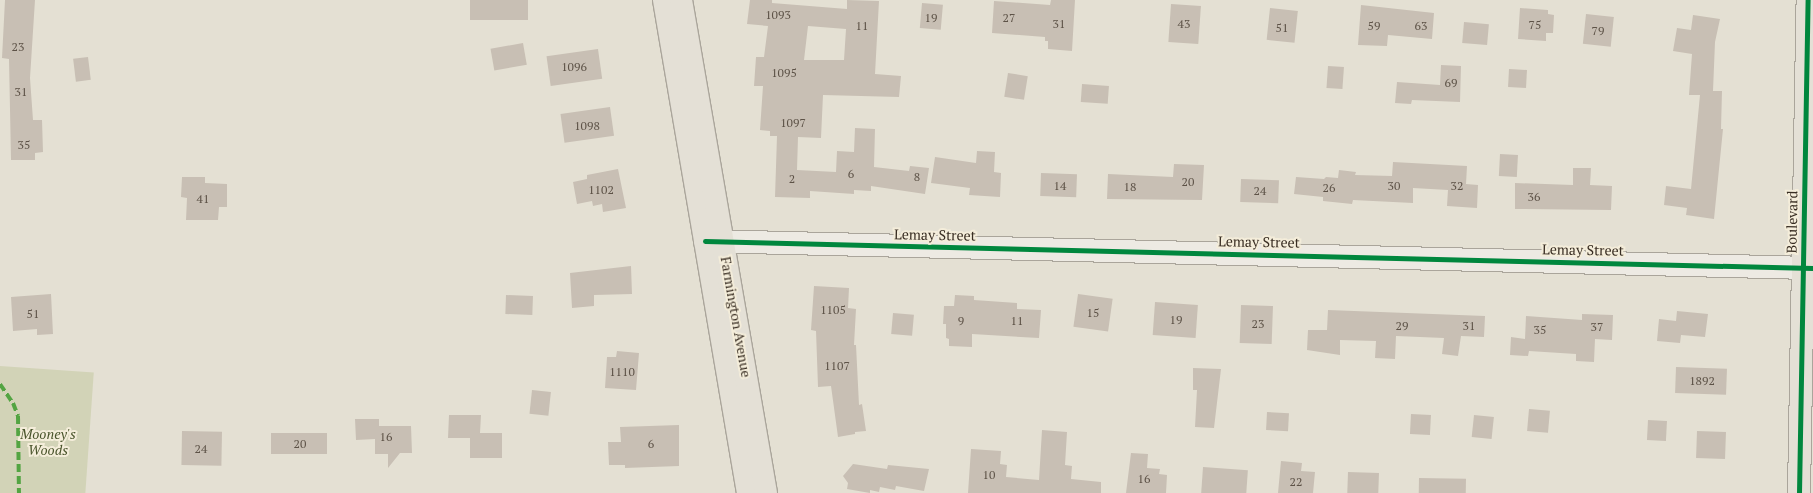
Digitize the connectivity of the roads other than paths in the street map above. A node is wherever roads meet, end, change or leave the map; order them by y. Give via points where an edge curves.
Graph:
1 (664, 0) edge
2 (681, 0) edge
3 (1808, 0) edge
4 (714, 241) junction
5 (1808, 268) edge
6 (748, 493) edge
7 (766, 493) edge
8 (1799, 493) edge

1 - 4 main road, Farmington Avenue
2 - 4 main road, Farmington Avenue
3 - 5 main road, Boulevard
4 - 5 street, Lemay Street
4 - 6 main road, Farmington Avenue
4 - 7 main road, Farmington Avenue
5 - 8 main road, Boulevard

